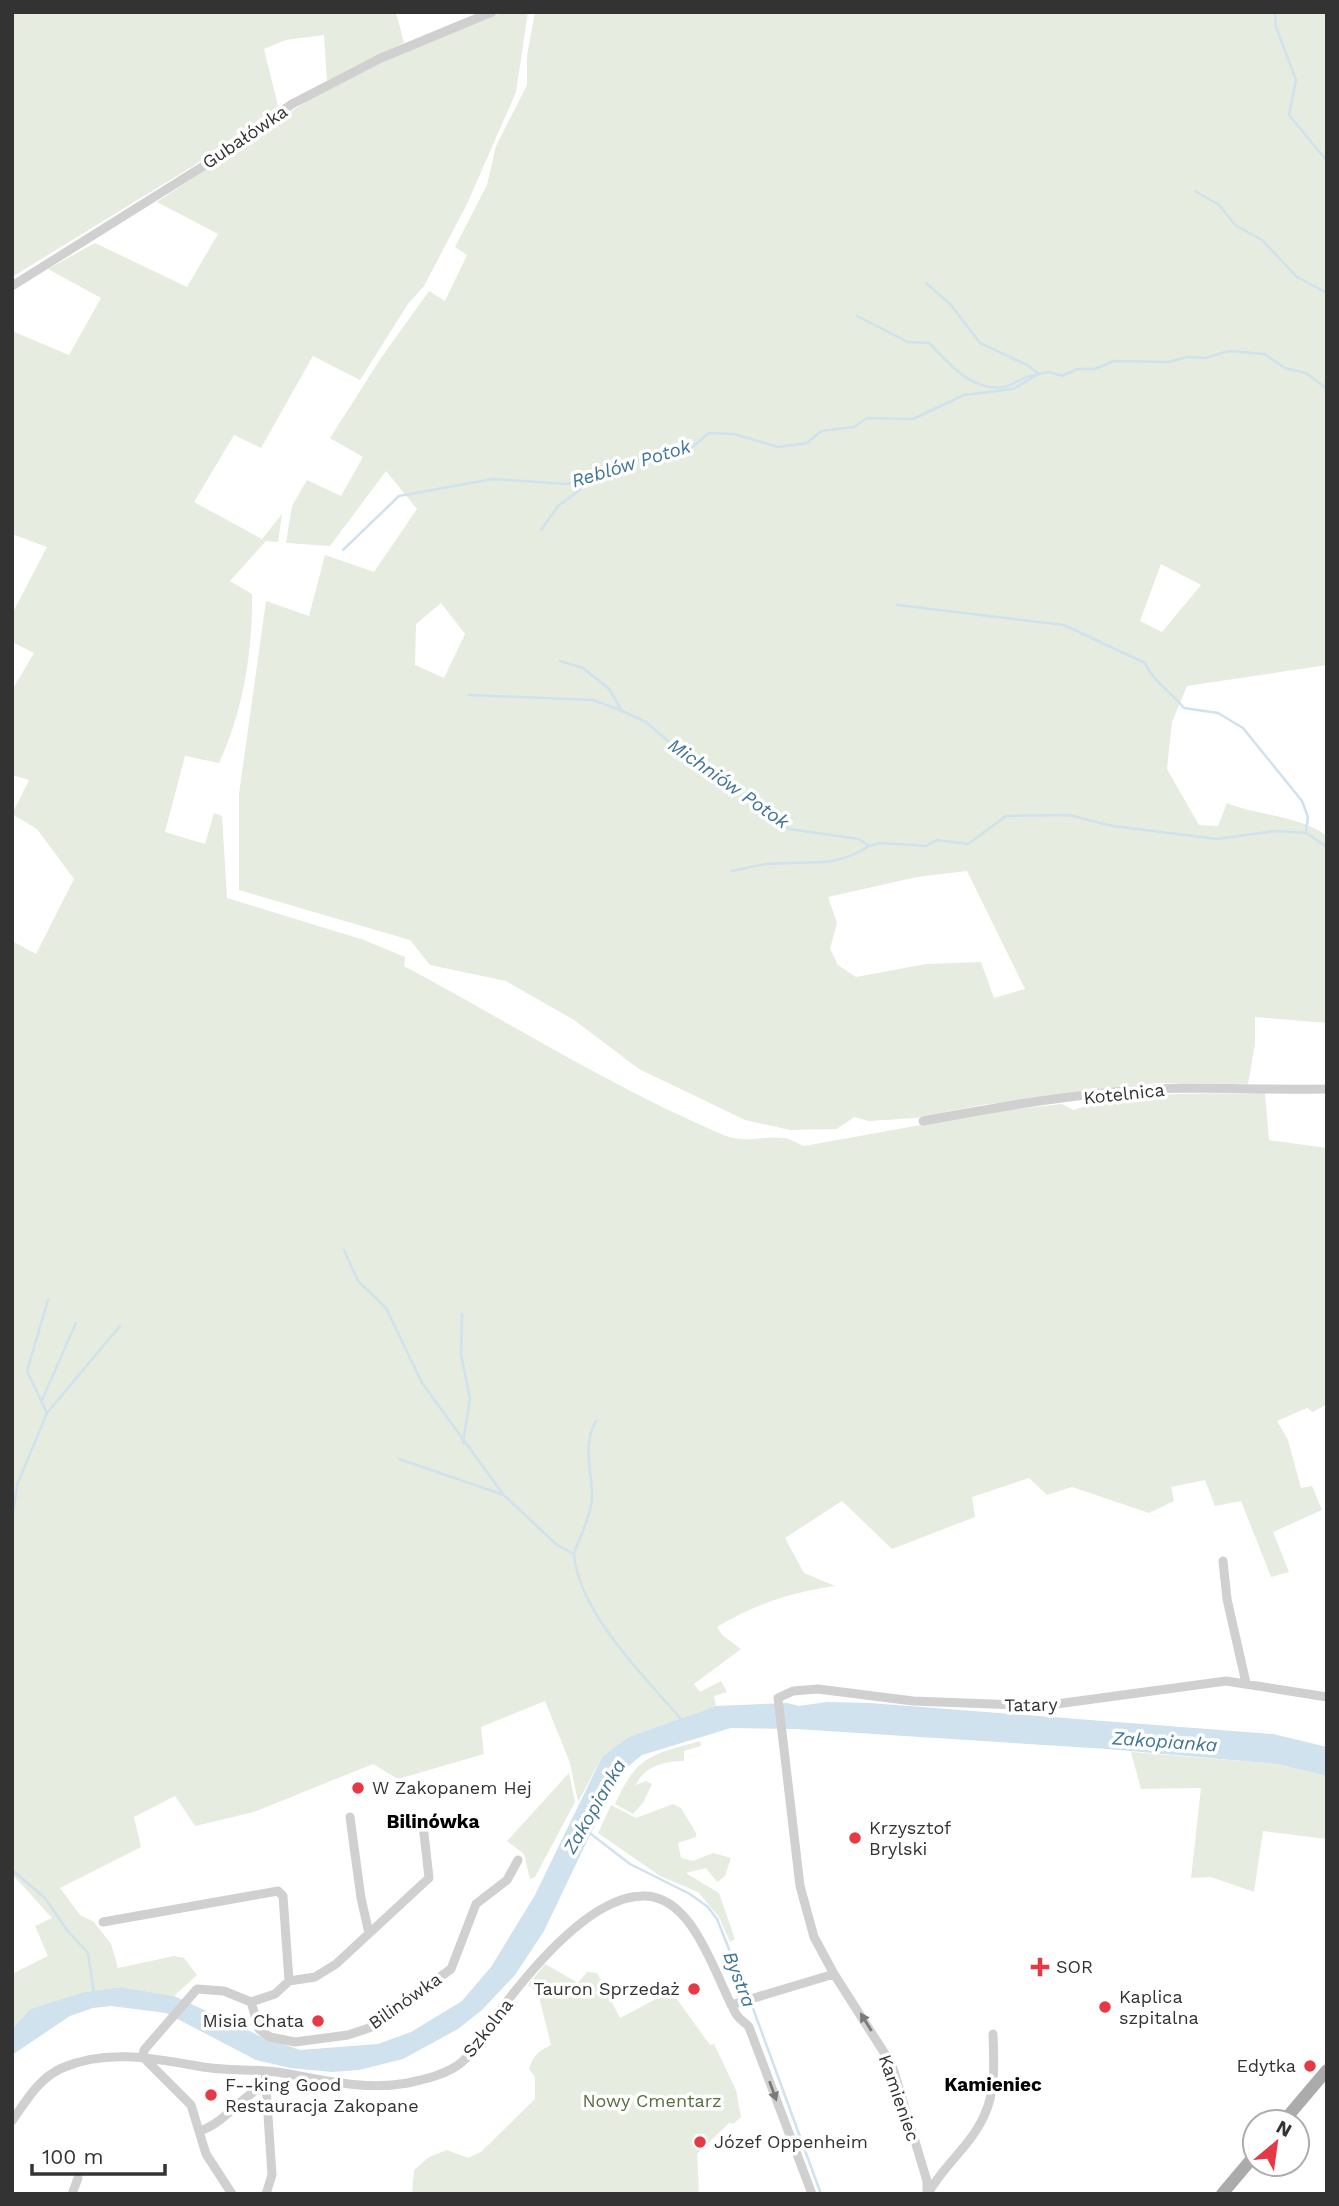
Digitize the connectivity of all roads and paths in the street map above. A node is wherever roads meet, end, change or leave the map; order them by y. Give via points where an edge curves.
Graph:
1 (492, 12) edge
2 (12, 286) edge
3 (1327, 1089) edge
4 (923, 1121) dead end
5 (1223, 1561) dead end
6 (1247, 1682) junction
7 (1327, 1697) edge
8 (783, 1740) joint
9 (350, 1817) dead end
10 (423, 1825) dead end
11 (518, 1860) dead end
12 (103, 1922) dead end
13 (369, 1933) junction
14 (834, 1974) junction
15 (289, 1981) junction
16 (251, 2002) junction
17 (736, 2003) junction
18 (992, 2035) dead end
19 (144, 2057) junction
20 (1327, 2070) edge
21 (265, 2071) junction
22 (265, 2085) junction
23 (1295, 2108) edge
24 (12, 2122) edge
25 (200, 2131) junction
26 (1241, 2172) edge
27 (78, 2178) dead end
28 (72, 2194) edge
29 (232, 2194) edge
30 (266, 2194) edge
31 (811, 2194) edge
32 (928, 2194) edge
33 (1222, 2194) edge

1 - 2 street, Gubałówka via 393,52 292,104 202,167
3 - 4 street, Kotelnica via 1130,1092
5 - 6 street
6 - 7 street, Tatary
6 - 8 street, Tatary via 1185,1686 1062,1705 969,1705 818,1689 778,1698
8 - 14 street, Kamieniec via 800,1886 814,1937
9 - 13 street
10 - 13 street via 429,1878
11 - 16 street, Bilinówka via 507,1880 476,1904 451,1969 369,2028 295,2042 270,2037 259,2029
12 - 15 street via 278,1891 283,1896
13 - 15 street via 316,1976
14 - 17 street
32 -> 14 street, Kamieniec via 892,2066
15 - 16 street via 275,1994
16 - 19 street via 224,1991 197,1989 144,2050
17 - 21 street, Szkolna via 688,1922 666,1902 641,1895 592,1914 571,1928 463,2061 445,2072 408,2083 359,2087
17 -> 31 street, Szkolna
18 - 32 street, Kamieniec via 992,2094 983,2118
19 - 21 street, Szkolna
19 - 24 street, Szkolna via 95,2059 60,2068 38,2085
19 - 25 street via 186,2098
20 - 23 main road
21 - 22 street
22 - 25 street
22 - 30 street via 272,2175
25 - 29 street via 211,2165
26 - 33 main road
27 - 28 street

